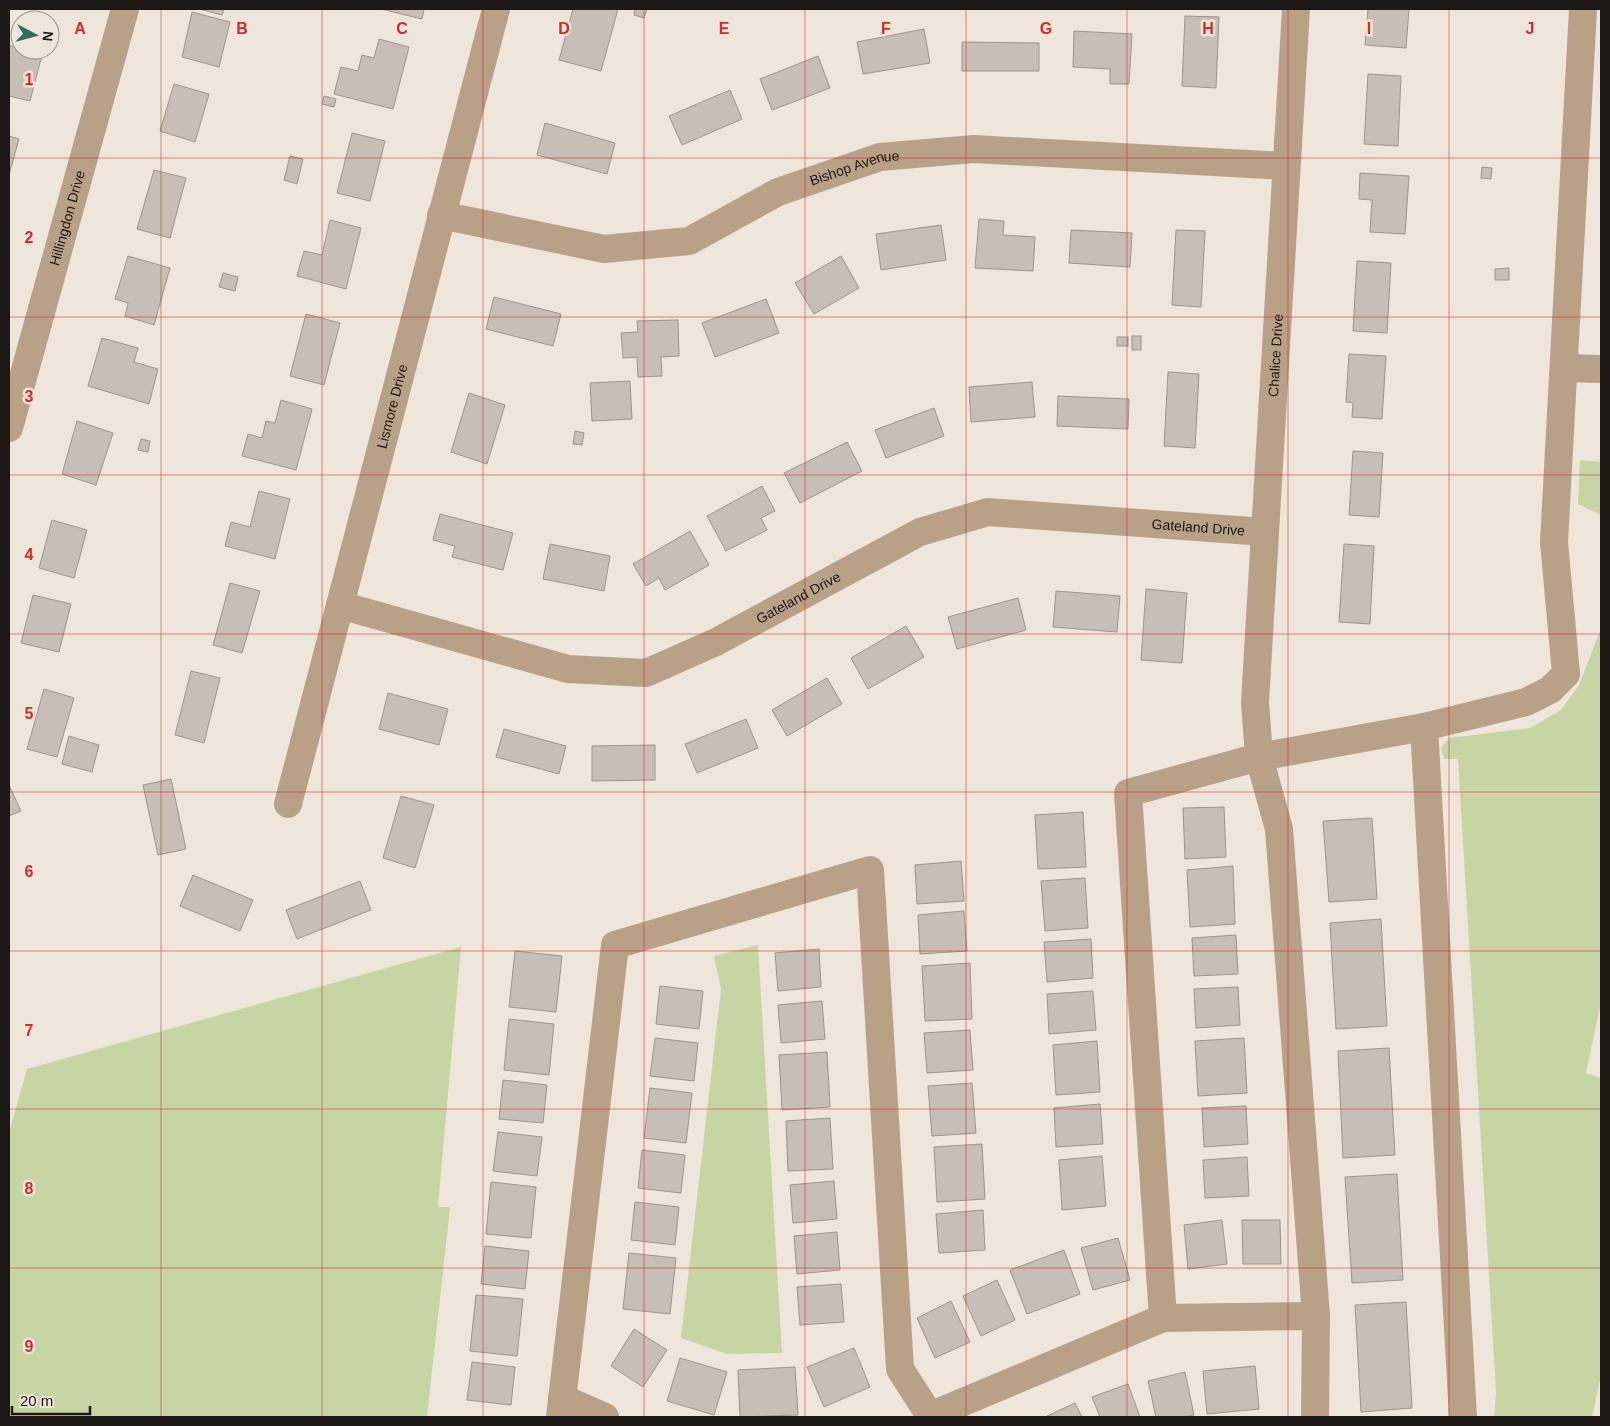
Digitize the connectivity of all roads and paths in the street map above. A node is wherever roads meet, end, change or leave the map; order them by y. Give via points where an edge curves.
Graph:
1 (125, 9) edge
2 (496, 9) edge
3 (1296, 9) edge
4 (1584, 9) edge
5 (1286, 166) junction
6 (441, 215) junction
7 (1564, 368) junction
8 (1601, 369) edge
9 (9, 428) edge
10 (1264, 532) junction
11 (340, 605) junction
12 (1424, 727) junction
13 (1259, 757) junction
14 (288, 804) dead end
15 (1316, 1316) junction
16 (1164, 1318) junction
17 (561, 1408) edge
18 (605, 1417) edge
19 (928, 1417) edge
20 (1315, 1417) edge
21 (1463, 1417) edge

1 - 9 street, Hillingdon Drive
2 - 6 street, Lismore Drive
3 - 5 street, Chalice Drive
4 - 7 street
5 - 6 street, Bishop Avenue via 974,150 880,157 778,192 689,241 604,249
5 - 10 street, Chalice Drive
6 - 11 street, Lismore Drive
7 - 8 street
7 - 12 street via 1554,542 1566,674 1550,690 1526,702
10 - 11 street, Gateland Drive via 988,512 920,532 716,642 646,673 568,669
10 - 13 street, Chalice Drive via 1255,702
11 - 14 street, Lismore Drive
12 - 13 street
12 - 21 street
13 - 15 street, Chalice Drive via 1279,829
13 - 16 street via 1128,793
15 - 16 street
15 - 20 street, Chalice Drive
16 - 19 street
17 - 18 street
17 - 19 street via 615,945 870,870 900,1368

